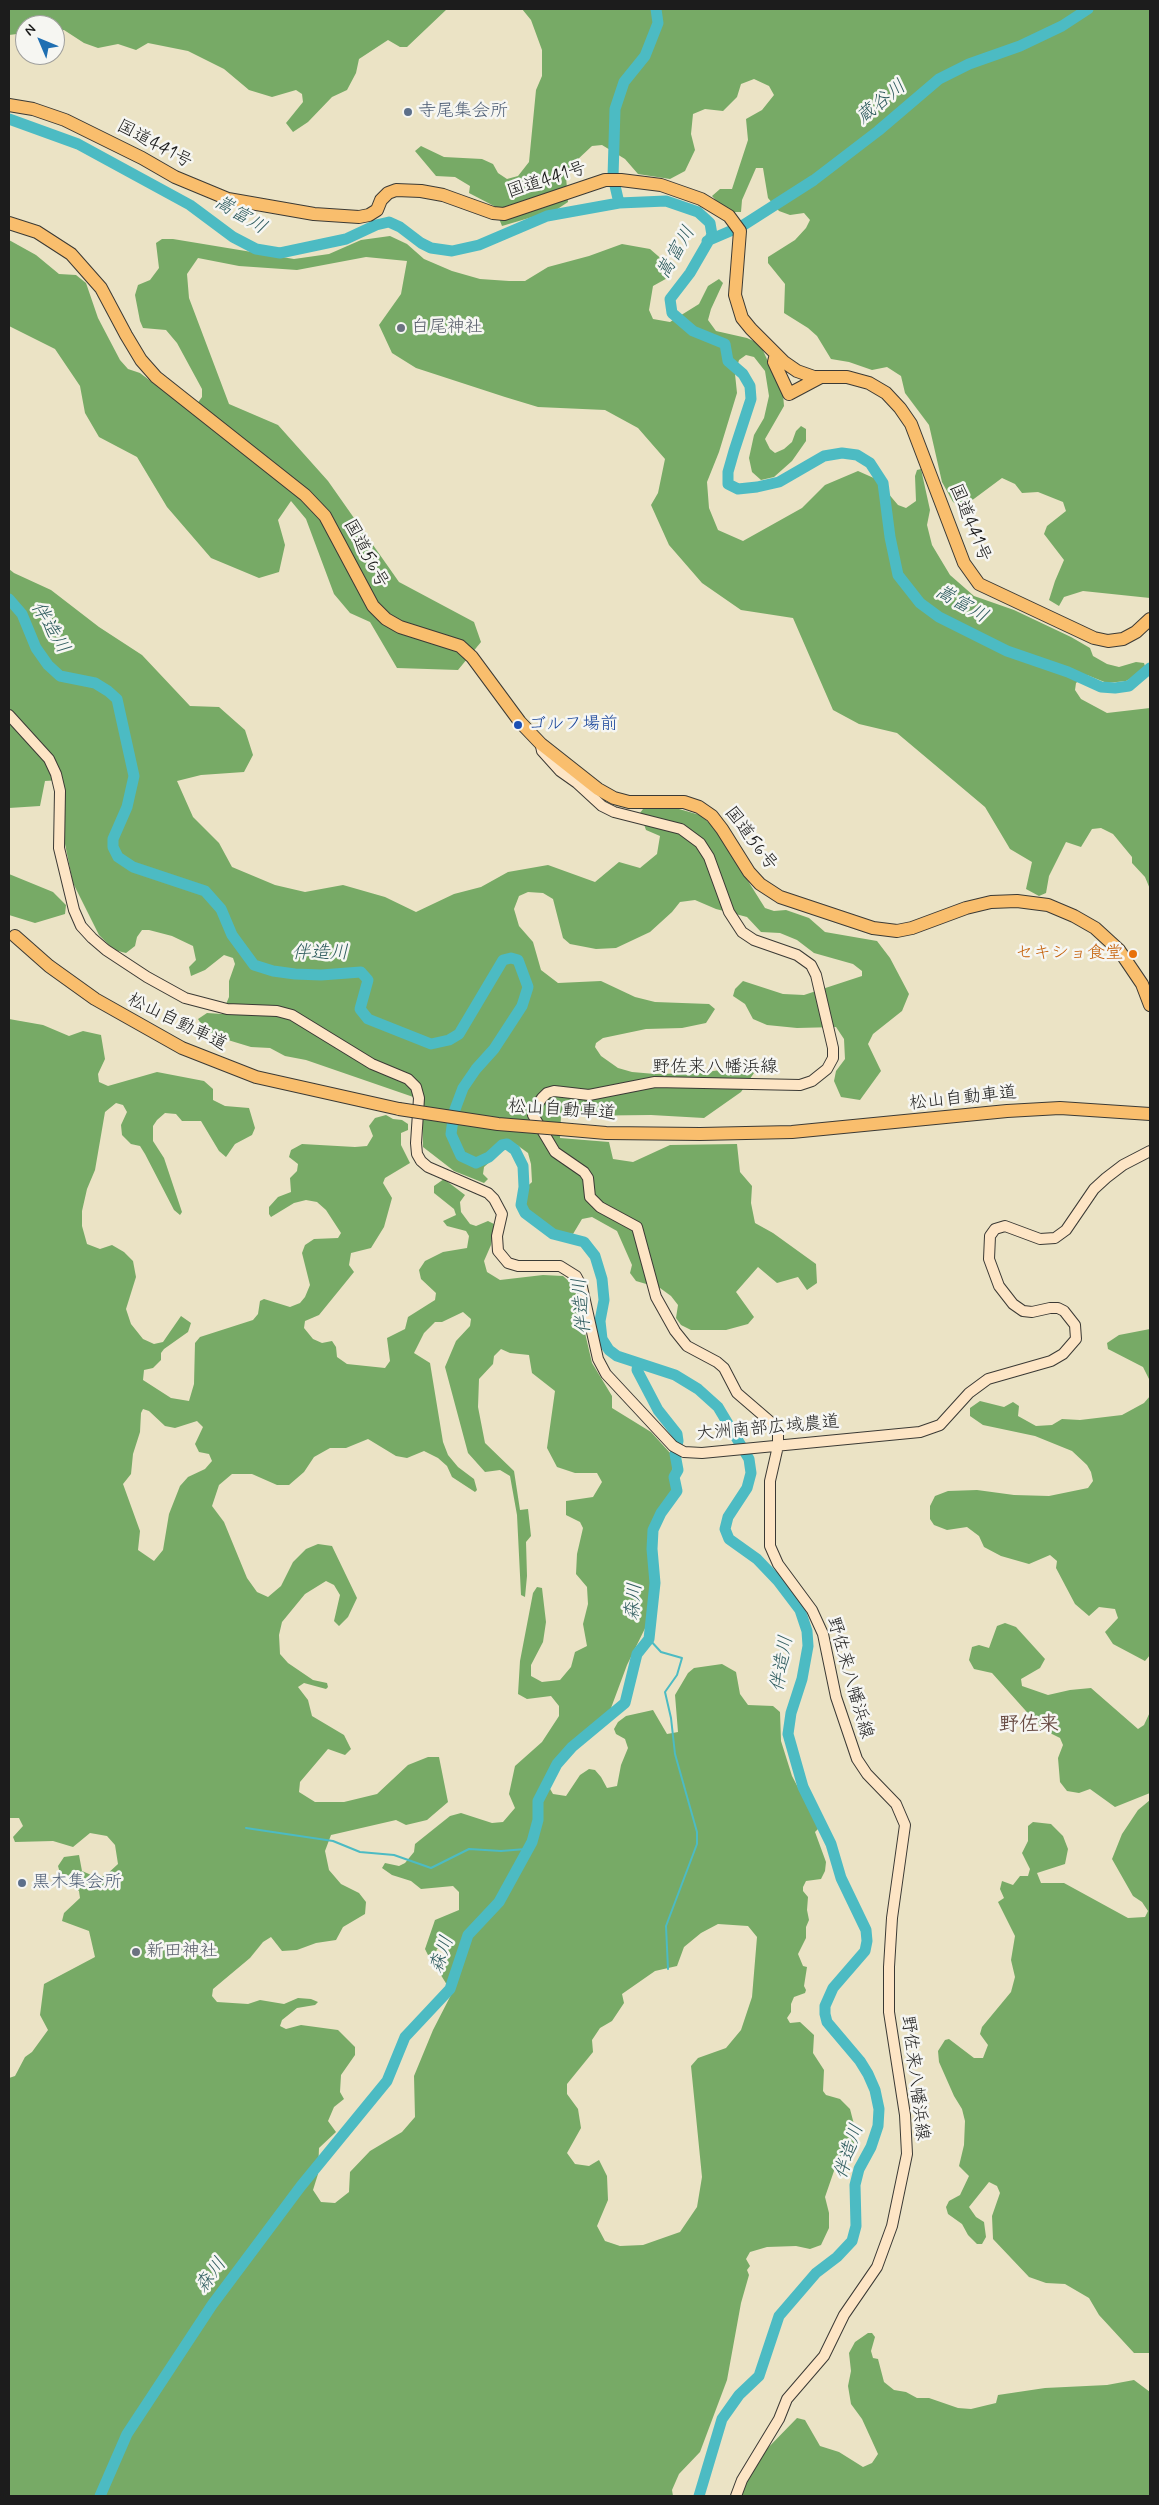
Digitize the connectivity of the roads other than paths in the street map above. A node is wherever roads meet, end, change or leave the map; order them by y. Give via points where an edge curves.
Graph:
1 (9, 105) edge
2 (9, 223) edge
3 (776, 354) junction
4 (821, 377) junction
5 (1150, 619) edge
6 (9, 715) edge
7 (540, 744) junction
8 (15, 936) dead end
9 (1150, 1005) edge
10 (1150, 1114) edge
11 (1150, 1151) edge
12 (778, 1446) junction
13 (736, 2496) edge

1 - 3 highway, 国道441号 via 34,109 65,120 175,177 228,199 322,215 369,215 377,210 388,193 396,190 442,195 504,214 605,180 661,185 701,199 735,221 741,241 735,282 738,307 742,318
2 - 7 highway, 国道56号 via 37,232 71,254 101,288 141,360 156,377 306,495 325,516 373,606 386,619 400,626 460,646
3 - 4 highway, 国道441号 via 797,371
3 - 4 highway, 国道441号 via 774,362 789,394
4 - 5 highway, 国道441号 via 847,377 869,383 886,393 900,408 911,424 964,563 978,584 1094,638 1108,641 1123,639
6 - 12 main road, 大洲南部広域農道 via 50,759 56,774 60,791 59,848 74,910 81,926 92,938 138,971 185,998 227,1009 292,1015 372,1064 408,1079 416,1086 419,1098 416,1143 417,1154 422,1161 428,1167 488,1193 500,1205 498,1251 508,1263 560,1266 576,1276 582,1287 598,1359 606,1374 673,1446 684,1452 702,1453
7 - 9 highway, 国道56号 via 614,798 629,802 684,802 699,806 712,816 760,884 780,897 847,921 897,931 966,908 991,902 1017,901 1048,906 1074,916 1095,928 1119,950 1142,984
7 - 12 main road, 野佐来八幡浜線 via 542,751 560,771 602,806 681,829 692,836 709,857 729,912 742,932 754,940 798,955 811,965 816,975 833,1058 827,1069 812,1081 800,1085 655,1082 589,1095 554,1091 542,1098 534,1108 533,1116 555,1152 584,1172 590,1197 600,1207 637,1227 653,1288 675,1331 687,1346 724,1368 737,1393 773,1424 778,1434
8 - 10 highway, 松山自動車道, bridge via 49,966 95,999 182,1048 256,1077 399,1110 498,1124 606,1133 700,1134 792,1132 1025,1110 1087,1109
11 - 12 main road, 大洲南部広域農道 via 1123,1165 1100,1183 1066,1230 1055,1238 1040,1239 1005,1226 995,1229 990,1236 989,1258 999,1286 1013,1304 1023,1311 1032,1312 1058,1308 1075,1325 1076,1339 1063,1354 1051,1361 988,1379 969,1394 948,1418 931,1429
12 - 13 main road, 野佐来八幡浜線 via 770,1481 770,1546 778,1564 812,1610 823,1634 836,1697 857,1759 896,1804 905,1825 892,1918 889,2012 905,2115 907,2154 892,2226 877,2268 844,2315 824,2356 786,2399 779,2419 742,2480

